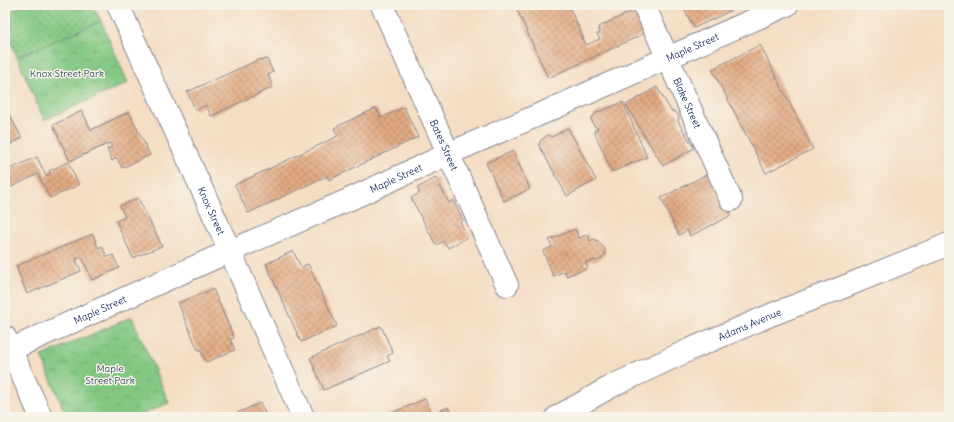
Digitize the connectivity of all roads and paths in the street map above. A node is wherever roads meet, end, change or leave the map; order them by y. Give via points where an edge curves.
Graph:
1 (118, 5) edge
2 (382, 5) edge
3 (644, 5) edge
4 (787, 5) edge
5 (667, 57) junction
6 (448, 154) junction
7 (731, 200) dead end
8 (949, 244) edge
9 (230, 251) junction
10 (506, 285) dead end
11 (7, 346) edge
12 (41, 417) edge
13 (303, 417) edge
14 (557, 417) edge

1 - 9 street, Knox Street
2 - 6 street, Bates Street
3 - 5 street, Blake Street
4 - 5 street, Maple Street
5 - 6 street, Maple Street
5 - 7 street, Blake Street
6 - 9 street, Maple Street
6 - 10 street, Bates Street
8 - 14 street, Adams Avenue via 691,349 612,386
9 - 11 street, Maple Street
9 - 13 street, Knox Street
11 - 12 street

